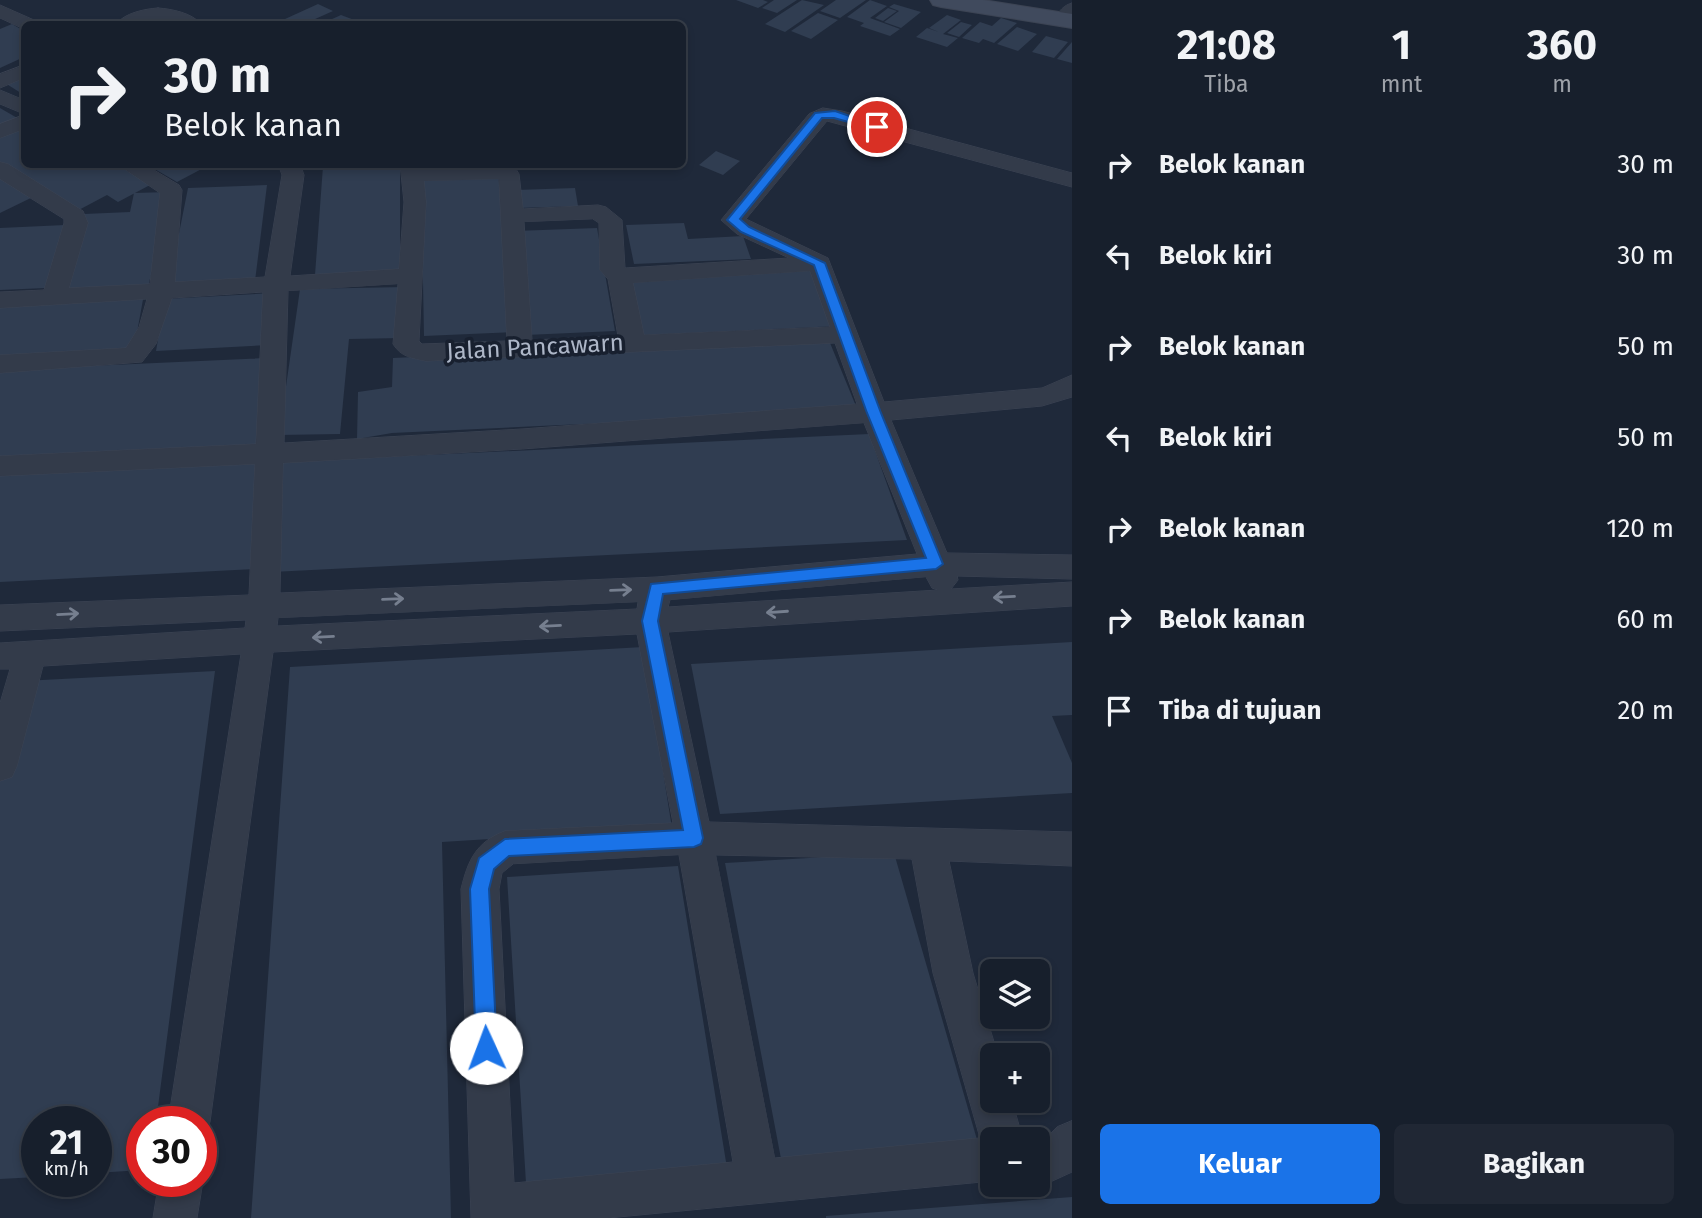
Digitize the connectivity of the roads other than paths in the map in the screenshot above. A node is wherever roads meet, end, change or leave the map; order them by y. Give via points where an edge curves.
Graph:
1 (941, 0) edge
2 (1069, 16) edge
3 (133, 21) edge
4 (186, 21) edge
5 (21, 72) edge
6 (0, 82) edge
7 (0, 96) edge
8 (21, 106) edge
9 (21, 122) edge
10 (0, 132) edge
11 (135, 168) edge
12 (290, 168) edge
13 (0, 169) edge
14 (412, 170) edge
15 (1072, 180) edge
16 (511, 216) junction
17 (819, 263) junction
18 (410, 276) junction
19 (620, 276) junction
20 (276, 285) junction
21 (162, 291) junction
22 (54, 297) junction
23 (0, 300) edge
24 (846, 334) junction
25 (632, 342) junction
26 (520, 349) junction
27 (0, 364) edge
28 (1072, 384) edge
29 (874, 413) junction
30 (269, 455) junction
31 (0, 466) edge
32 (936, 564) junction
33 (1072, 567) edge
34 (1072, 594) edge
35 (952, 600) junction
36 (264, 604) junction
37 (653, 605) junction
38 (0, 618) edge
39 (257, 640) junction
40 (15, 655) edge
41 (0, 766) edge
42 (694, 838) junction
43 (928, 843) junction
44 (1072, 849) edge
45 (191, 1106) edge
46 (998, 1127) edge
47 (1072, 1142) edge
48 (980, 1160) edge
49 (1050, 1160) edge
50 (758, 1182) junction
51 (493, 1212) edge

1 - 2 main road
3 - 4 street via 158,12
5 - 6 street
7 - 8 street
9 - 10 street
11 - 21 street via 171,190
12 - 20 street
13 - 22 street via 75,216
14 - 16 street via 508,174
14 - 18 street, Jalan Pancawarn via 415,202
15 - 17 street via 823,114 733,220
16 - 19 street via 605,215 610,220 612,270
16 - 26 street
17 - 19 street
17 - 24 street
18 - 20 street
18 - 26 street, Jalan Pancawarn via 406,344 413,350
19 - 25 street
20 - 21 street
20 - 30 street
21 - 22 street
21 - 27 street via 142,349 133,356
22 - 23 street
24 - 25 street, Jalan Pancawarn
24 - 29 street
25 - 26 street, Jalan Pancawarn
28 - 29 street via 1042,397
29 - 30 street
29 - 32 street
30 - 31 street
30 - 36 street
32 - 33 street
32 - 35 street
32 - 37 street
34 -> 35 street
35 -> 37 street
36 -> 37 street
38 -> 36 street
36 - 39 street
37 -> 39 street
37 - 42 street
39 - 40 street
39 - 45 street
40 - 41 street
42 - 43 street
42 - 50 street
42 - 51 street via 505,848 486,864 480,889
43 - 44 street
43 - 46 street via 953,973
47 - 49 street
48 - 50 street
50 - 51 street

